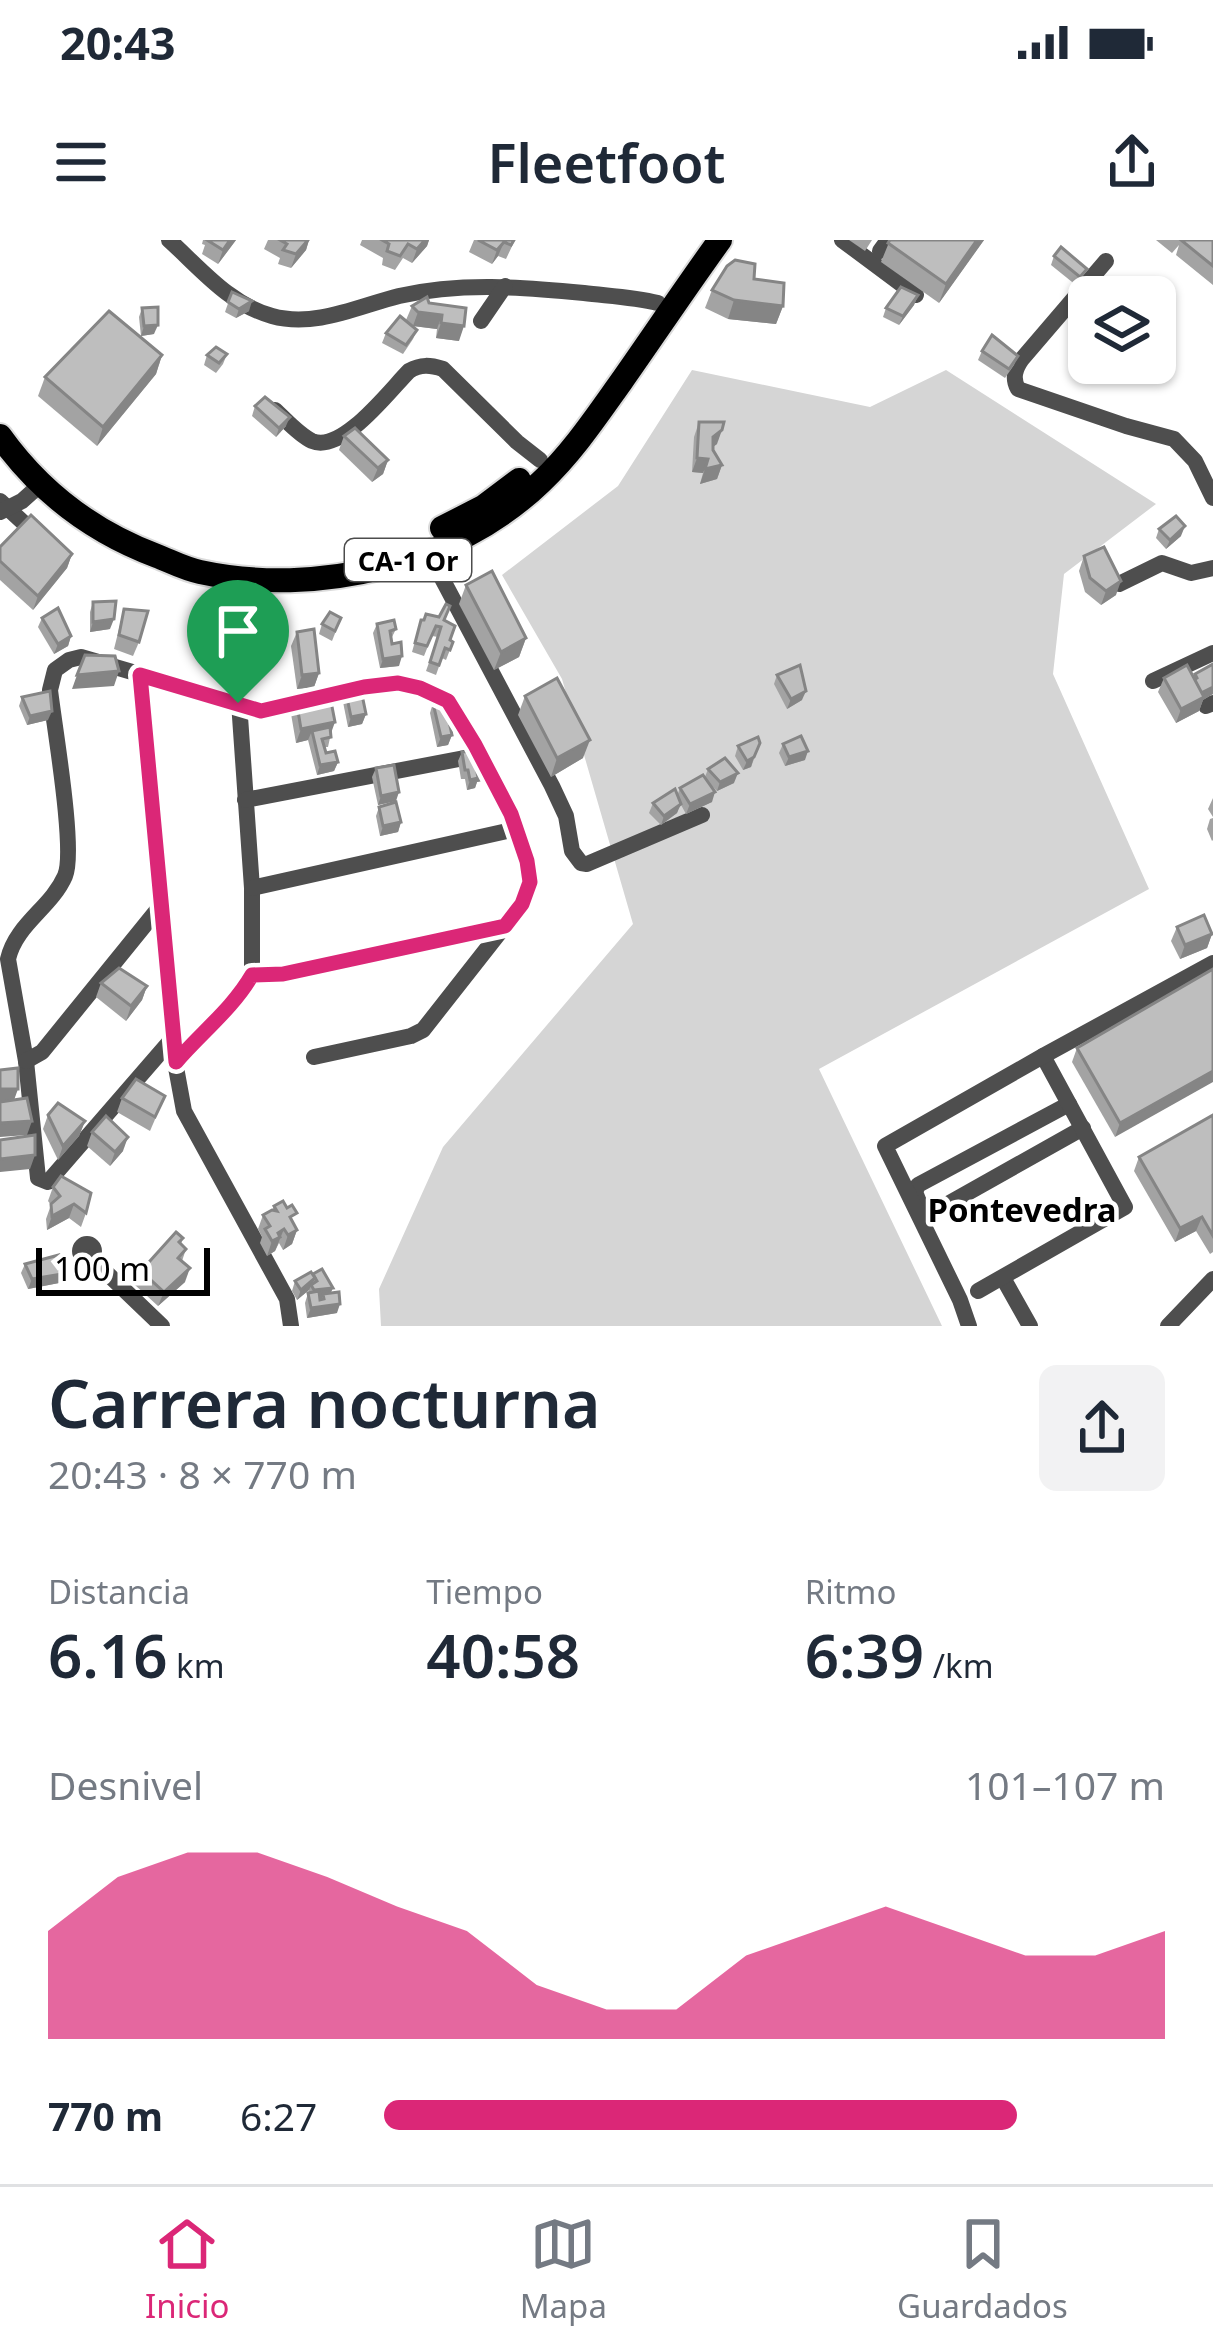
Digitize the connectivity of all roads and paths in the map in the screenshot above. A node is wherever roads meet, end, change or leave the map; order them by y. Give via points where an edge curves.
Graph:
1 (169, 240) edge
2 (701, 240) edge
3 (720, 240) edge
4 (842, 240) edge
5 (1106, 261) dead end
6 (505, 286) junction
7 (916, 295) edge
8 (658, 303) junction
9 (481, 321) dead end
10 (275, 410) edge
11 (0, 418) edge
12 (0, 436) edge
13 (540, 460) junction
14 (40, 484) junction
15 (1213, 498) edge
16 (2, 507) edge
17 (46, 543) edge
18 (428, 552) junction
19 (1213, 568) edge
20 (236, 577) junction
21 (1119, 584) edge
22 (1213, 653) edge
23 (140, 675) junction
24 (1154, 681) dead end
25 (238, 696) junction
26 (480, 755) junction
27 (245, 800) junction
28 (702, 815) dead end
29 (516, 829) junction
30 (252, 888) junction
31 (161, 904) junction
32 (505, 926) junction
33 (1213, 963) edge
34 (252, 975) junction
35 (172, 1039) junction
36 (1042, 1056) junction
37 (314, 1057) dead end
38 (26, 1061) junction
39 (176, 1062) junction
40 (1069, 1104) junction
41 (1083, 1128) junction
42 (90, 1257) dead end
43 (1003, 1278) junction
44 (1213, 1279) edge
45 (978, 1291) dead end
46 (162, 1326) edge
47 (291, 1326) edge
48 (969, 1326) edge
49 (1030, 1326) edge
50 (1168, 1326) edge

1 - 6 street via 226,294 277,318
2 - 8 highway, CA-1 Or
3 - 18 highway, CA-1 Or via 557,466 502,514
4 - 7 street
5 - 15 street via 1022,359 1014,382 1174,440
6 - 8 street
6 - 9 street
8 - 13 highway, CA-1 Or
10 - 13 street via 309,440 331,442 410,370 428,365 442,369
11 - 13 highway, CA-1 Or via 52,479 110,521 178,550 253,565 397,548 483,507
12 - 14 highway, CA-1 Or
14 - 16 street
14 - 20 highway, CA-1 Or via 122,543
16 - 17 street
18 - 20 highway, CA-1 Or via 334,576
18 - 28 street via 552,786 580,863
19 - 21 street via 1191,573 1162,563
20 - 25 street via 239,644 230,674
22 - 24 street
23 - 25 street
23 - 31 street
23 - 38 street via 81,657 55,670 50,690 68,870 11,944
25 - 26 street via 261,711 364,687 420,688 448,701
25 - 27 street
26 - 27 street
26 - 29 street
27 - 30 street
29 - 30 street
29 - 32 street via 530,882
30 - 34 street
31 - 35 street
31 - 38 street via 42,1052
32 - 34 street
32 - 37 street via 423,1030
33 - 36 street
34 - 39 street
35 - 38 street via 48,1182 38,1178
35 - 39 street
36 - 40 street
36 - 48 street via 885,1146
39 - 47 street via 184,1111 287,1299
40 - 41 street
40 - 41 street via 918,1185 923,1212
41 - 43 street via 1125,1207
42 - 46 street
43 - 45 street
43 - 49 street
44 - 50 street

